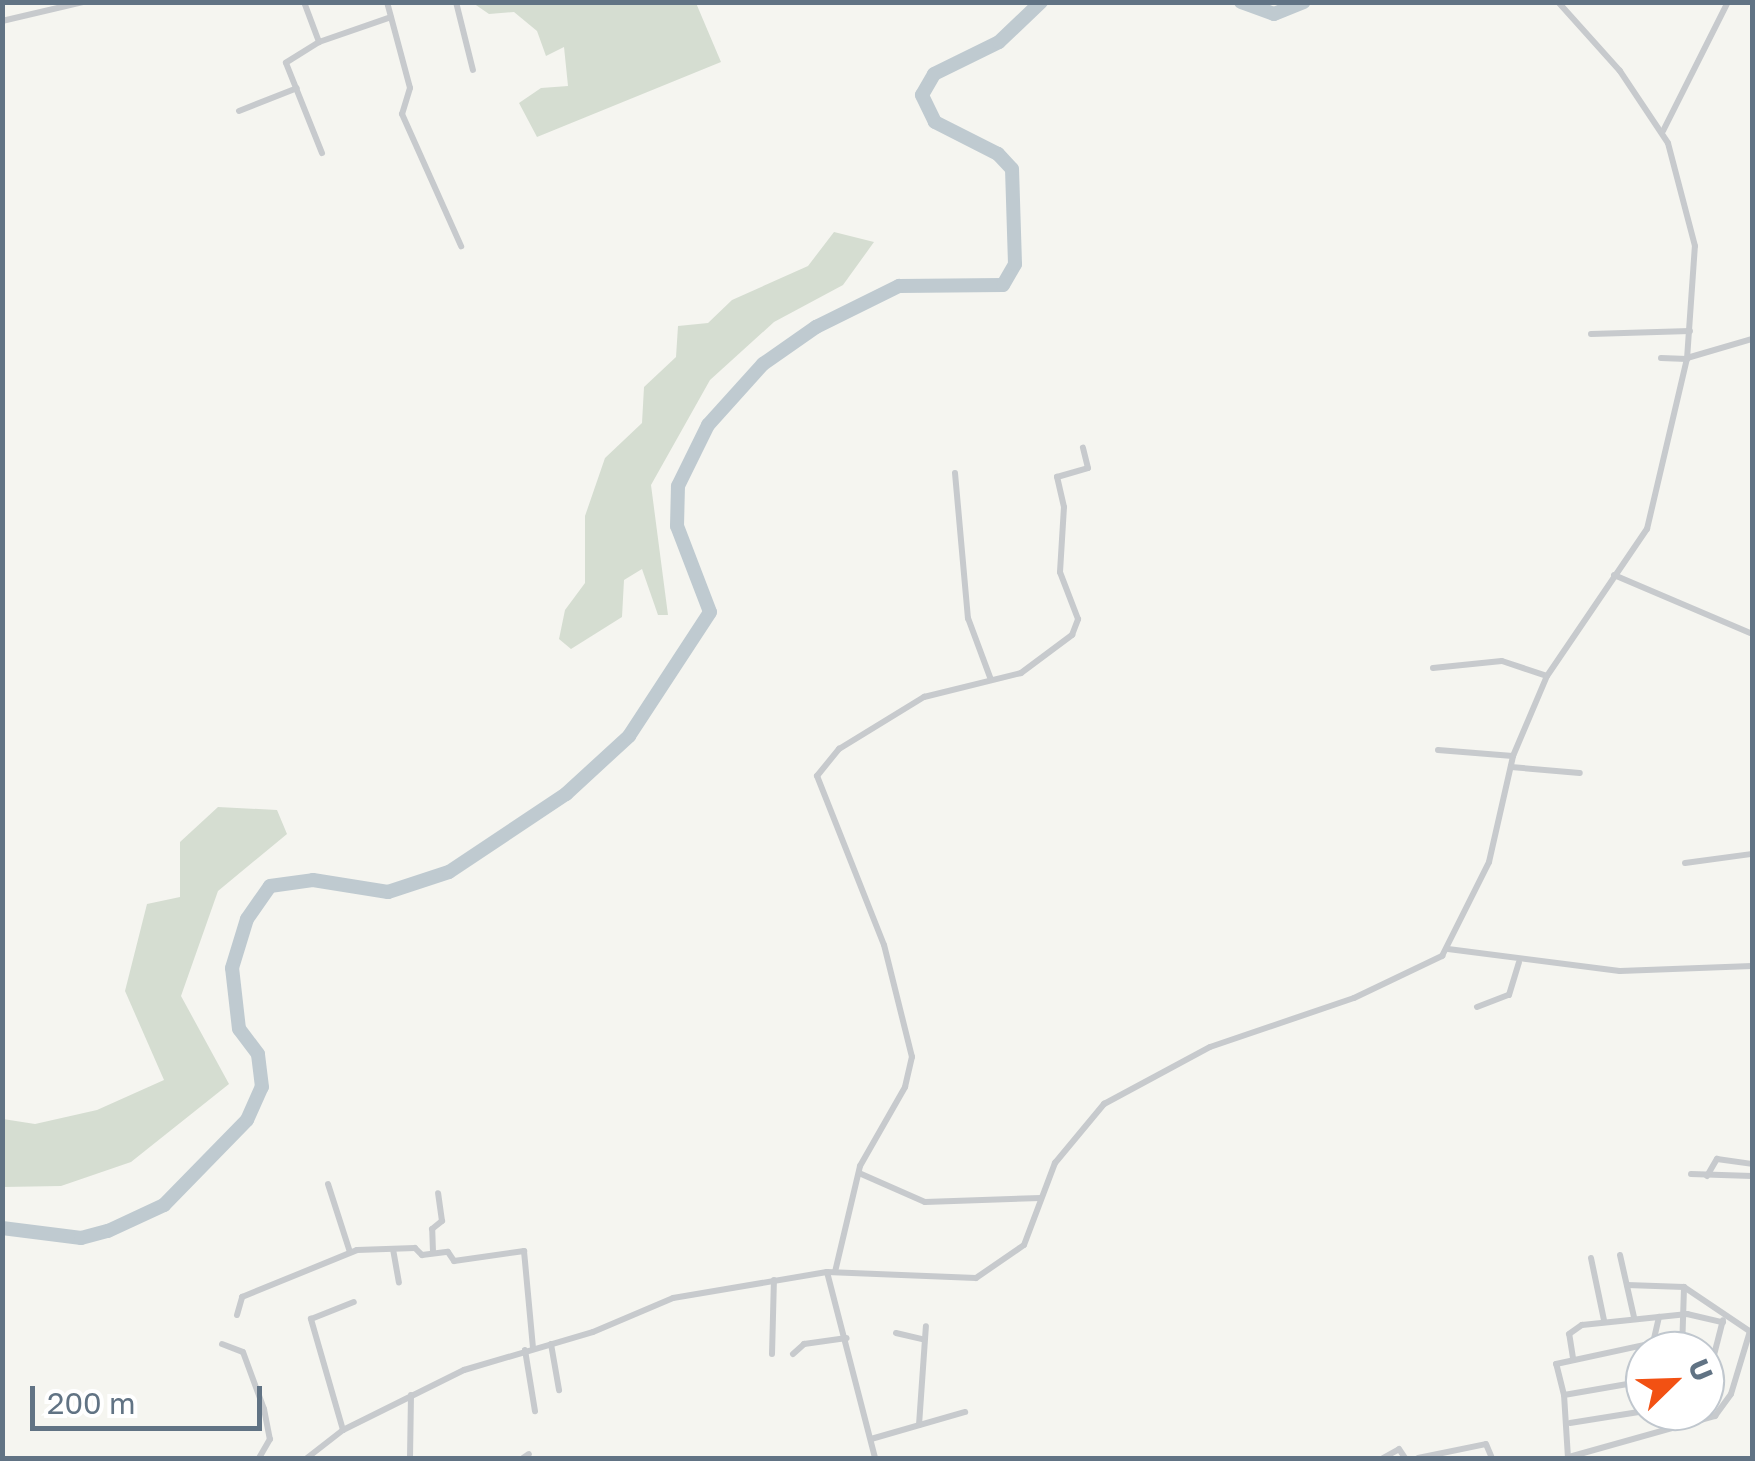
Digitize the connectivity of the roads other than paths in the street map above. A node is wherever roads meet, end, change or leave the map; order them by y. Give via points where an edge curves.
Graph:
1 (83, 2) edge
2 (304, 2) edge
3 (387, 2) edge
4 (456, 2) edge
5 (1558, 2) edge
6 (1728, 2) edge
7 (391, 17) junction
8 (2, 21) edge
9 (319, 42) junction
10 (473, 70) dead end
11 (297, 88) junction
12 (238, 111) dead end
13 (1663, 132) junction
14 (322, 154) dead end
15 (461, 246) dead end
16 (1690, 331) junction
17 (1592, 334) dead end
18 (1752, 339) edge
19 (1661, 358) dead end
20 (1687, 361) junction
21 (1083, 448) dead end
22 (955, 472) dead end
23 (1614, 575) junction
24 (1752, 634) edge
25 (1433, 668) dead end
26 (1547, 676) junction
27 (991, 680) junction
28 (1438, 750) dead end
29 (1513, 756) junction
30 (1510, 768) junction
31 (1580, 773) dead end
32 (1752, 854) edge
33 (1685, 862) dead end
34 (1448, 949) junction
35 (1519, 963) junction
36 (1752, 966) edge
37 (1477, 1007) dead end
38 (1752, 1164) edge
39 (859, 1173) junction
40 (1691, 1174) dead end
41 (1707, 1176) junction
42 (1752, 1176) edge
43 (328, 1184) dead end
44 (438, 1193) dead end
45 (1041, 1198) junction
46 (393, 1249) junction
47 (350, 1252) junction
48 (433, 1252) junction
49 (1620, 1255) dead end
50 (1591, 1258) dead end
51 (831, 1272) junction
52 (774, 1280) junction
53 (400, 1282) dead end
54 (1627, 1285) junction
55 (1684, 1288) junction
56 (354, 1302) dead end
57 (1687, 1314) junction
58 (237, 1315) dead end
59 (1634, 1317) junction
60 (1659, 1317) junction
61 (1723, 1318) junction
62 (1604, 1320) junction
63 (926, 1326) dead end
64 (1685, 1331) edge
65 (1720, 1331) edge
66 (1751, 1331) edge
67 (896, 1333) dead end
68 (847, 1338) junction
69 (923, 1339) junction
70 (222, 1344) dead end
71 (552, 1344) junction
72 (529, 1349) junction
73 (772, 1354) dead end
74 (793, 1354) dead end
75 (1573, 1358) junction
76 (1625, 1384) edge
77 (559, 1390) dead end
78 (411, 1395) junction
79 (1564, 1395) junction
80 (535, 1411) dead end
81 (964, 1412) dead end
82 (1625, 1413) edge
83 (1570, 1423) junction
84 (919, 1424) junction
85 (344, 1430) junction
86 (870, 1439) junction
87 (258, 1458) edge
88 (307, 1458) edge
89 (410, 1458) edge
90 (874, 1458) edge
91 (1383, 1458) edge
92 (1405, 1458) edge
93 (1418, 1458) edge
94 (1492, 1458) edge
95 (1568, 1458) edge

1 - 8 street
2 - 9 street
3 - 7 street
4 - 10 street
5 - 13 street
6 - 13 street
7 - 9 street
7 - 15 street via 410,88 401,110
9 - 11 street via 286,60
11 - 12 street
11 - 14 street
13 - 16 street via 1695,246
16 - 17 street
16 - 20 street
18 - 20 street
19 - 20 street
20 - 23 street via 1647,530
21 - 27 street via 1088,468 1057,477 1064,507 1060,572 1078,626 1048,659
22 - 27 street via 968,618
23 - 24 street
23 - 26 street
25 - 26 street via 1502,661
26 - 29 street
27 - 39 street via 928,696 839,750 820,770 887,953 912,1065
28 - 29 street
29 - 30 street
30 - 31 street
30 - 34 street via 1489,862
32 - 33 street
34 - 35 street
34 - 45 street via 1402,976 1210,1047 1104,1104 1075,1132
35 - 36 street via 1620,971
35 - 37 street via 1509,995
38 - 41 street via 1717,1158
39 - 45 street via 925,1202
39 - 51 street
40 - 41 street
41 - 42 street
43 - 47 street
44 - 48 street via 442,1221 431,1230
45 - 51 street via 1016,1254 976,1278
46 - 47 street
46 - 48 street
46 - 53 street
47 - 58 street via 242,1297
48 - 72 street via 454,1261 526,1252
49 - 54 street
50 - 62 street
51 - 52 street
51 - 68 street
52 - 71 street via 673,1298
52 - 73 street
54 - 55 street
54 - 59 street
55 - 57 street
55 - 61 street
56 - 85 street via 311,1319
57 - 60 street
57 - 61 street
57 - 64 street
59 - 60 street
59 - 62 street
60 - 75 street via 1652,1344
61 - 65 street
61 - 66 street
62 - 75 street via 1571,1330
63 - 69 street
66 - 95 street via 1731,1394 1715,1416
67 - 69 street
68 - 74 street via 804,1344
68 - 86 street
69 - 84 street
70 - 87 street via 243,1352 264,1409 270,1439
71 - 72 street
71 - 77 street
72 - 78 street
72 - 80 street
75 - 79 street via 1554,1369
76 - 79 street
78 - 85 street
78 - 89 street
79 - 83 street
81 - 84 street
82 - 83 street
83 - 95 street
84 - 86 street
85 - 88 street
86 - 90 street
91 - 92 street via 1399,1449
93 - 94 street via 1486,1444

